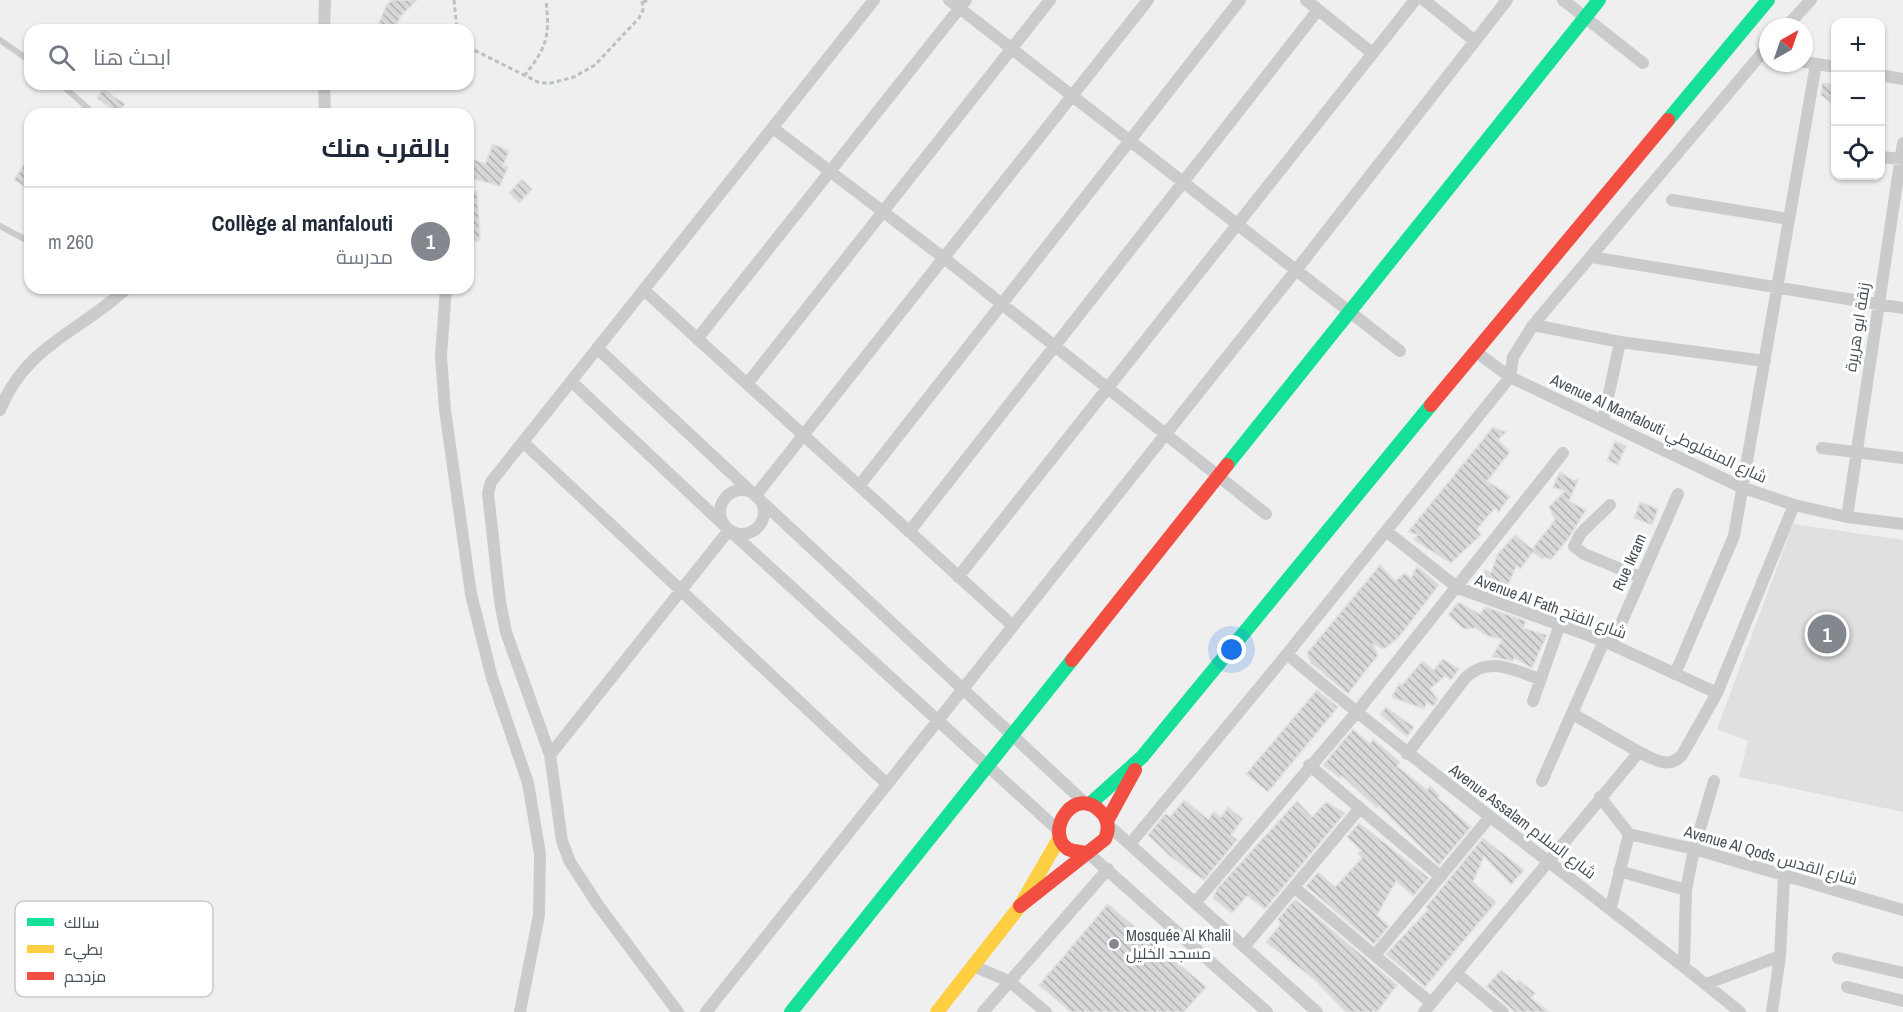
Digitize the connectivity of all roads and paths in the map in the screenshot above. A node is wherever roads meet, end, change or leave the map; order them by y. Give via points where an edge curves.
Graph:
1 (325, 0) edge
2 (454, 0) edge
3 (546, 0) edge
4 (649, 0) edge
5 (874, 0) edge
6 (950, 0) edge
7 (1050, 0) edge
8 (1148, 0) edge
9 (1240, 0) edge
10 (1306, 0) edge
11 (1414, 0) edge
12 (1424, 0) edge
13 (1507, 0) edge
14 (1563, 0) edge
15 (1599, 0) edge
16 (1768, 0) edge
17 (1811, 0) edge
18 (642, 1) edge
19 (963, 4) edge
20 (1318, 10) junction
21 (1586, 17) junction
22 (1794, 18) edge
23 (324, 24) edge
24 (456, 24) edge
25 (0, 40) edge
26 (1475, 41) junction
27 (1012, 48) junction
28 (474, 50) edge
29 (1372, 53) junction
30 (24, 57) edge
31 (1759, 59) edge
32 (1643, 63) dead end
33 (1813, 63) edge
34 (1831, 66) edge
35 (1809, 72) edge
36 (524, 76) junction
37 (1885, 76) edge
38 (1903, 78) edge
39 (68, 90) edge
40 (324, 90) edge
41 (1073, 95) junction
42 (87, 108) edge
43 (325, 108) edge
44 (773, 128) junction
45 (1130, 140) junction
46 (1903, 143) edge
47 (1885, 157) edge
48 (1902, 159) edge
49 (830, 171) junction
50 (1184, 181) junction
51 (1672, 200) dead end
52 (883, 212) junction
53 (1788, 219) junction
54 (1238, 223) junction
55 (0, 226) edge
56 (24, 239) edge
57 (1590, 257) junction
58 (944, 258) junction
59 (1297, 269) junction
60 (1778, 287) junction
61 (644, 290) junction
62 (120, 294) edge
63 (446, 294) edge
64 (1002, 304) junction
65 (1877, 304) junction
66 (1903, 308) edge
67 (1351, 311) junction
68 (1533, 325) junction
69 (698, 339) junction
70 (1620, 342) junction
71 (1055, 346) junction
72 (597, 348) junction
73 (1400, 351) dead end
74 (1475, 351) junction
75 (1765, 361) junction
76 (1510, 377) junction
77 (571, 381) junction
78 (747, 384) junction
79 (1107, 388) junction
80 (0, 410) edge
81 (1603, 421) junction
82 (803, 435) junction
83 (1166, 435) junction
84 (523, 442) junction
85 (1822, 448) dead end
86 (1855, 452) junction
87 (1563, 453) dead end
88 (1903, 458) edge
89 (1219, 476) junction
90 (859, 486) junction
91 (1741, 487) junction
92 (1677, 494) dead end
93 (756, 495) junction
94 (1610, 505) dead end
95 (1794, 505) junction
96 (1266, 514) dead end
97 (1847, 517) junction
98 (1903, 524) edge
99 (729, 530) junction
100 (1386, 531) junction
101 (909, 532) junction
102 (958, 577) junction
103 (1640, 577) junction
104 (1458, 588) junction
105 (681, 590) junction
106 (1560, 624) junction
107 (1013, 626) junction
108 (1608, 643) junction
109 (1287, 654) junction
110 (1676, 674) junction
111 (1540, 679) junction
112 (964, 688) junction
113 (1717, 693) junction
114 (1533, 701) dead end
115 (1356, 713) junction
116 (1573, 714) junction
117 (937, 722) junction
118 (1014, 736) junction
119 (1639, 752) junction
120 (1407, 754) junction
121 (550, 755) junction
122 (1142, 758) junction
123 (1309, 765) junction
124 (987, 766) junction
125 (1542, 781) dead end
126 (1714, 781) dead end
127 (887, 784) junction
128 (1600, 797) junction
129 (1088, 804) junction
130 (1360, 808) junction
131 (1489, 818) junction
132 (1108, 823) junction
133 (1059, 834) junction
134 (1629, 834) junction
135 (1130, 844) junction
136 (1694, 849) junction
137 (1087, 853) junction
138 (1548, 862) junction
139 (1108, 869) junction
140 (1619, 871) junction
141 (1440, 876) junction
142 (1784, 877) junction
143 (1295, 888) junction
144 (1686, 890) junction
145 (1195, 903) junction
146 (1020, 906) junction
147 (1611, 907) junction
148 (1903, 910) edge
149 (1244, 947) junction
150 (1375, 955) junction
151 (1780, 956) junction
152 (1838, 958) dead end
153 (1684, 965) junction
154 (973, 966) junction
155 (1456, 973) junction
156 (1903, 973) edge
157 (1009, 981) junction
158 (1706, 984) junction
159 (1847, 987) dead end
160 (1903, 1001) edge
161 (1428, 1007) edge
162 (520, 1012) edge
163 (678, 1012) edge
164 (706, 1012) edge
165 (791, 1012) edge
166 (937, 1012) edge
167 (983, 1012) edge
168 (1046, 1012) edge
169 (1267, 1012) edge
170 (1317, 1012) edge
171 (1503, 1012) edge
172 (1740, 1012) edge
173 (1772, 1012) edge

1 - 23 street
2 - 24 path
3 - 36 path via 549,31 545,46
4 - 18 path
5 - 44 street
6 - 19 street
7 - 27 street
8 - 41 street
9 - 45 street
10 - 20 street
11 - 29 street
12 - 26 street
13 - 26 street
14 - 21 street
15 - 21 main road
16 - 74 main road
17 - 22 street
18 - 36 path via 639,18 588,70 551,83
19 - 27 street
19 - 49 street
20 - 29 street
20 - 50 street
21 - 32 street
21 - 67 main road
25 - 30 lane
26 - 59 street
27 - 41 street
27 - 52 street
28 - 36 path
29 - 54 street
31 - 57 street
33 - 34 street
35 - 53 street
37 - 38 street
39 - 42 lane
40 - 43 street
41 - 45 street
41 - 58 street
44 - 49 street
44 - 61 street
45 - 50 street
45 - 64 street
46 - 48 street, زنقة ابو هريرة
47 - 48 street
48 - 65 street, زنقة ابو هريرة
49 - 52 street
49 - 69 street
50 - 54 street
50 - 71 street
51 - 53 street
52 - 58 street
52 - 78 street
53 - 60 street
54 - 59 street
54 - 79 street
55 - 56 lane
57 - 60 street
57 - 68 street
58 - 64 street
58 - 82 street
59 - 67 street
59 - 83 street
60 - 65 street
60 - 75 street
61 - 69 street
61 - 72 street
62 - 80 street via 103,310 42,349 21,372
63 - 162 street via 441,356 445,410 471,594 492,678 528,783 540,854 539,915
64 - 71 street
64 - 90 street
65 - 66 street
65 - 86 street, زنقة ابو هريرة
67 - 73 street
67 - 89 main road
68 - 70 street
68 - 76 street via 1513,357
69 - 78 street
70 - 75 street
70 - 81 street
71 - 79 street
71 - 101 street
72 - 77 street
72 - 93 street
74 - 76 street, Avenue Al Manfalouti شارع المنفلوطي
74 - 122 main road
75 - 91 street
76 - 81 street, Avenue Al Manfalouti شارع المنفلوطي
76 - 100 street
77 - 84 street
77 - 99 street
78 - 82 street
79 - 83 street
79 - 102 street
81 - 91 street, Avenue Al Manfalouti شارع المنفلوطي
82 - 90 street
82 - 93 street
83 - 89 street
83 - 107 street
84 - 105 street
84 - 121 street via 491,482 488,493 506,632
85 - 86 street
86 - 88 street
86 - 97 street, زنقة ابو هريرة
87 - 104 street
89 - 96 street
89 - 118 main road
90 - 101 street
91 - 95 street, Avenue Al Manfalouti شارع المنفلوطي
91 - 110 street via 1728,554
92 - 103 street, Rue Ikram
93 - 99 street via 764,508 762,522 743,534
93 - 99 street via 743,489 724,498 720,518
93 - 112 street
94 - 103 street via 1581,533 1574,546
95 - 97 street, Avenue Al Manfalouti شارع المنفلوطي
95 - 113 street
97 - 98 street, Avenue Al Manfalouti شارع المنفلوطي
99 - 105 street
99 - 117 street
100 - 104 street, Avenue Al Fath شارع الفتح
100 - 109 street
101 - 102 street
102 - 107 street
103 - 108 street, Rue Ikram
104 - 106 street, Avenue Al Fath شارع الفتح
104 - 115 street
105 - 121 street
105 - 127 street
106 - 108 street, Avenue Al Fath شارع الفتح
106 - 111 street
107 - 112 street
108 - 110 street, Avenue Al Fath شارع الفتح
108 - 116 street, Rue Ikram
109 - 115 street, Avenue Assalam شارع السلام
109 - 135 street
110 - 113 street, Avenue Al Fath شارع الفتح
111 - 114 street
111 - 120 street via 1490,665 1475,669
112 - 117 street
112 - 118 street
113 - 119 street via 1677,761 1660,762
115 - 120 street, Avenue Assalam شارع السلام
115 - 123 street
116 - 119 street
116 - 125 street, Rue Ikram
117 - 124 street
117 - 127 street
118 - 124 main road
118 - 129 street
119 - 128 street
120 - 131 street, Avenue Assalam شارع السلام
121 - 163 street via 562,841 570,862
122 - 129 main road
122 - 132 main road
123 - 130 street
123 - 145 street
124 - 133 street
124 - 165 main road
126 - 136 street
127 - 164 street
128 - 134 street
128 - 138 street
129 - 132 main road via 1104,814
129 - 133 main road via 1068,808 1062,814
130 - 141 street
130 - 143 street
131 - 138 street, Avenue Assalam شارع السلام
131 - 141 street
132 - 135 street
132 - 137 main road via 1104,843
133 - 137 main road via 1071,849
133 - 146 main road
134 - 136 street, Avenue Al Qods شارع القدس
134 - 140 street
135 - 145 street
136 - 142 street, Avenue Al Qods شارع القدس
136 - 144 street
137 - 139 street
137 - 146 main road
138 - 147 street, Avenue Assalam شارع السلام
138 - 155 street
139 - 157 street
139 - 169 street
140 - 144 street
140 - 147 street
141 - 150 street
142 - 148 street, Avenue Al Qods شارع القدس
142 - 151 street
143 - 149 street
143 - 150 street
144 - 153 street
145 - 149 street
146 - 154 main road
147 - 153 street, Avenue Assalam شارع السلام
149 - 170 street
150 - 161 street
151 - 158 street
151 - 173 street
152 - 156 street
153 - 158 street, Avenue Assalam شارع السلام
154 - 157 street
154 - 166 main road
155 - 161 street
155 - 171 street
157 - 167 street
157 - 168 street
158 - 172 street, Avenue Assalam شارع السلام
159 - 160 street

